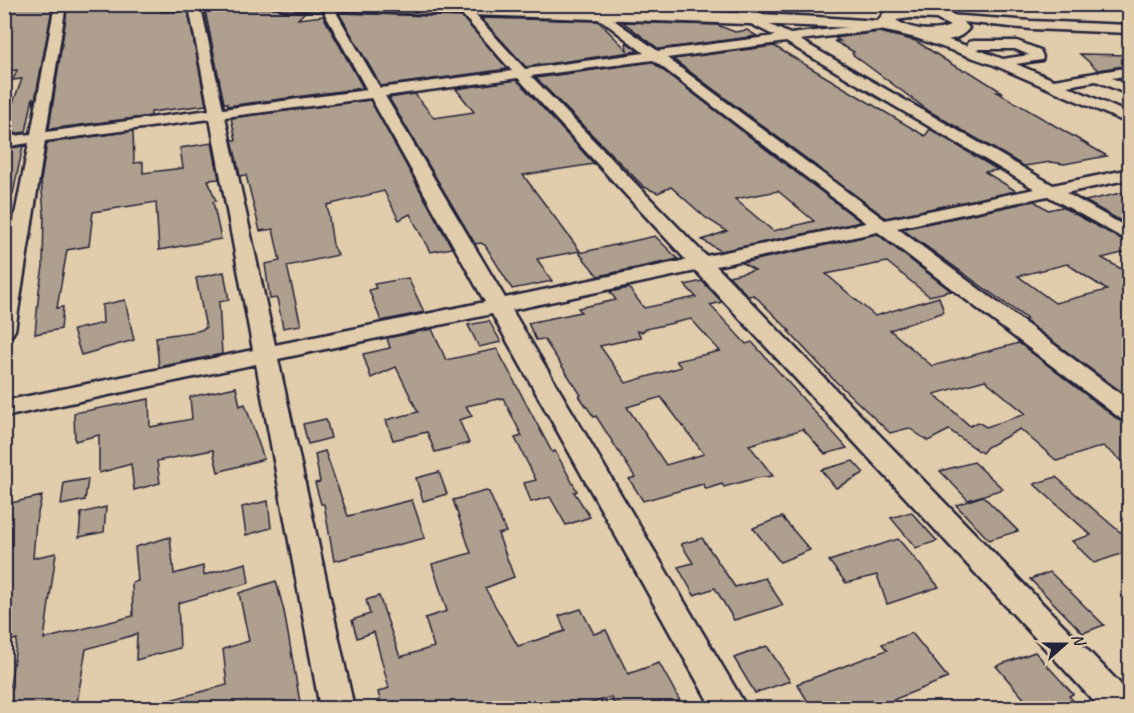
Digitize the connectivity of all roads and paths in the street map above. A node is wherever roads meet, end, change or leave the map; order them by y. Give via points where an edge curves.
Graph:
1 (61, 4) edge
2 (197, 4) edge
3 (282, 4) edge
4 (387, 4) edge
5 (906, 4) edge
6 (330, 5) edge
7 (460, 7) edge
8 (591, 10) edge
9 (745, 13) edge
10 (888, 18) edge
11 (950, 22) junction
12 (1109, 30) junction
13 (1130, 31) edge
14 (917, 34) junction
15 (786, 37) junction
16 (1130, 41) edge
17 (973, 45) junction
18 (652, 55) junction
19 (1004, 64) junction
20 (1130, 71) edge
21 (520, 72) junction
22 (1098, 77) junction
23 (1051, 85) junction
24 (375, 91) junction
25 (1130, 91) edge
26 (216, 113) junction
27 (1130, 120) edge
28 (38, 137) junction
29 (4, 142) edge
30 (1130, 174) edge
31 (1050, 191) junction
32 (881, 227) junction
33 (1130, 237) edge
34 (702, 265) junction
35 (497, 307) junction
36 (4, 330) edge
37 (265, 354) junction
38 (4, 409) edge
39 (1130, 413) edge
40 (337, 708) edge
41 (730, 708) edge
42 (1121, 708) edge

1 - 28 street
2 - 26 street
3 - 6 highway
4 - 7 highway
5 - 11 highway
6 - 7 highway
6 - 24 street via 331,14
7 - 8 highway
7 - 21 street
8 - 9 highway
8 - 18 street
9 - 10 highway
9 - 15 street
10 - 11 highway via 913,12
10 - 14 highway
10 - 15 street
11 - 12 street
11 - 14 highway via 948,34
11 - 17 street
12 - 13 street
12 - 16 street
14 - 19 street
15 - 18 street
15 - 31 street
17 - 19 street
17 - 19 street via 1017,45 1037,57
18 - 21 street
18 - 32 street
19 - 23 street
20 - 22 street
21 - 24 street
21 - 34 street
22 - 23 street
22 - 25 street
23 - 27 street
24 - 26 street
24 - 35 street
26 - 28 street
26 - 37 street
28 - 29 street
28 - 36 street
30 - 31 street
31 - 32 street
31 - 33 street
32 - 34 street
32 - 39 street
34 - 35 street
34 - 42 street
35 - 37 street
35 - 41 street
37 - 38 street
37 - 40 street

